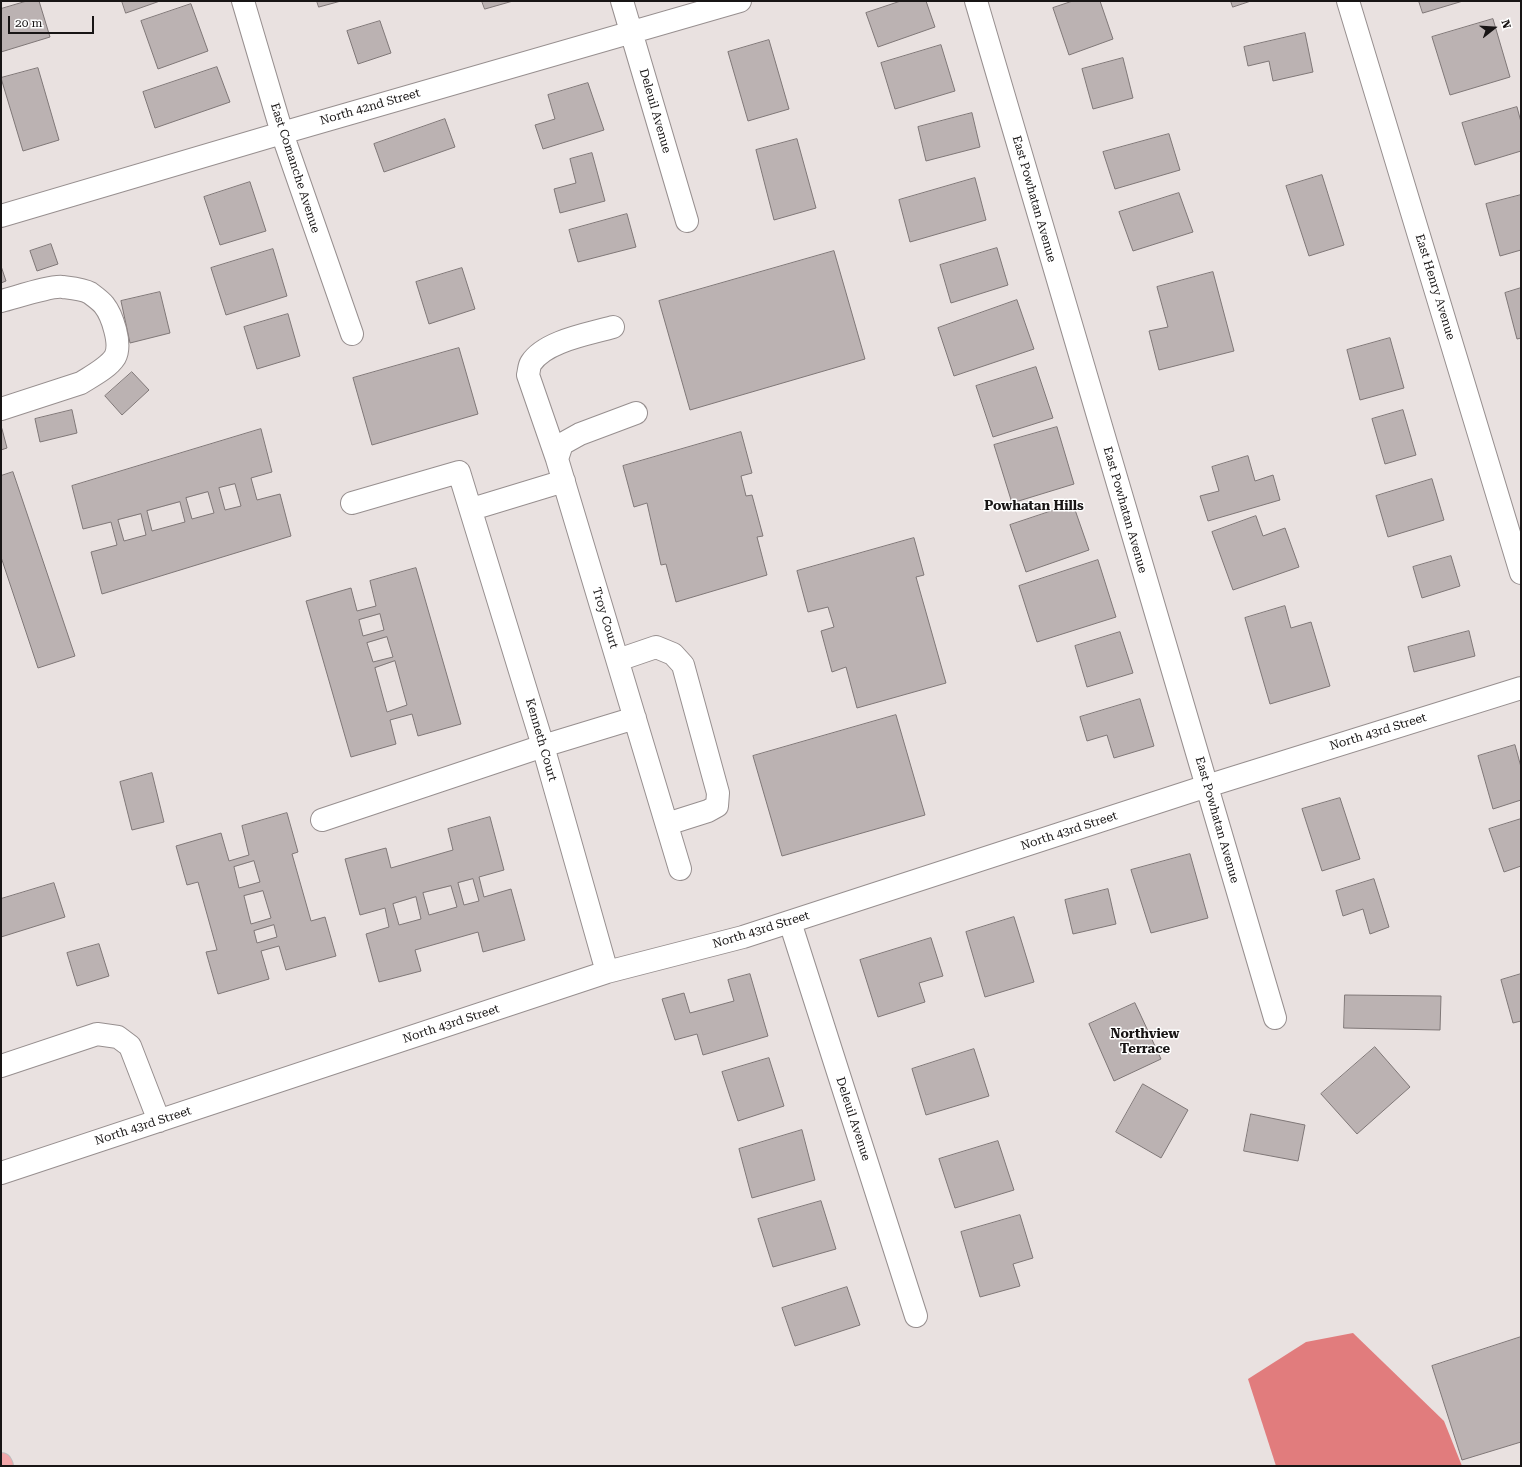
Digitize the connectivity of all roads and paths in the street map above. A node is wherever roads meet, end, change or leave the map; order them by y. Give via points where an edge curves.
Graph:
1 (243, 1) edge
2 (622, 1) edge
3 (740, 1) edge
4 (976, 1) edge
5 (1348, 1) edge
6 (631, 32) junction
7 (282, 133) junction
8 (1, 216) edge
9 (687, 221) dead end
10 (1, 301) edge
11 (613, 327) dead end
12 (352, 334) dead end
13 (1, 409) edge
14 (636, 413) dead end
15 (558, 459) junction
16 (564, 481) junction
17 (352, 503) dead end
18 (472, 509) junction
19 (1521, 573) edge
20 (618, 660) junction
21 (1521, 688) edge
22 (635, 718) junction
23 (543, 746) junction
24 (1207, 786) junction
25 (322, 820) dead end
26 (667, 824) junction
27 (680, 869) dead end
28 (790, 922) junction
29 (607, 972) junction
30 (1275, 1018) dead end
31 (1, 1066) edge
32 (159, 1120) junction
33 (1, 1173) edge
34 (916, 1316) dead end

1 - 7 street, East Comanche Avenue
2 - 6 street, Deleuil Avenue
3 - 6 street, North 42nd Street
4 - 24 street, East Powhatan Avenue
5 - 19 street, East Henry Avenue
6 - 7 street, North 42nd Street
6 - 9 street, Deleuil Avenue
7 - 8 street, North 42nd Street
7 - 12 street, East Comanche Avenue
10 - 13 street via 61,286 89,292 104,304 111,316 118,347 115,356 107,365 81,383
11 - 15 street, Troy Court via 554,344 530,364 528,375
14 - 15 street via 580,434 562,444
15 - 16 street, Troy Court
16 - 18 street
16 - 20 street, Troy Court
17 - 18 street, Kenneth Court via 459,472
18 - 23 street, Kenneth Court
20 - 22 street, Troy Court
20 - 26 street via 656,647 673,654 683,665 718,793 717,806
21 - 24 street, North 43rd Street
22 - 23 street
22 - 26 street, Troy Court
23 - 25 street
23 - 29 street, Kenneth Court
24 - 28 street, North 43rd Street
24 - 30 street, East Powhatan Avenue
26 - 27 street, Troy Court
28 - 29 street, North 43rd Street via 743,937
28 - 34 street, Deleuil Avenue
29 - 32 street, North 43rd Street
31 - 32 street via 97,1034 118,1037 130,1046
32 - 33 street, North 43rd Street

